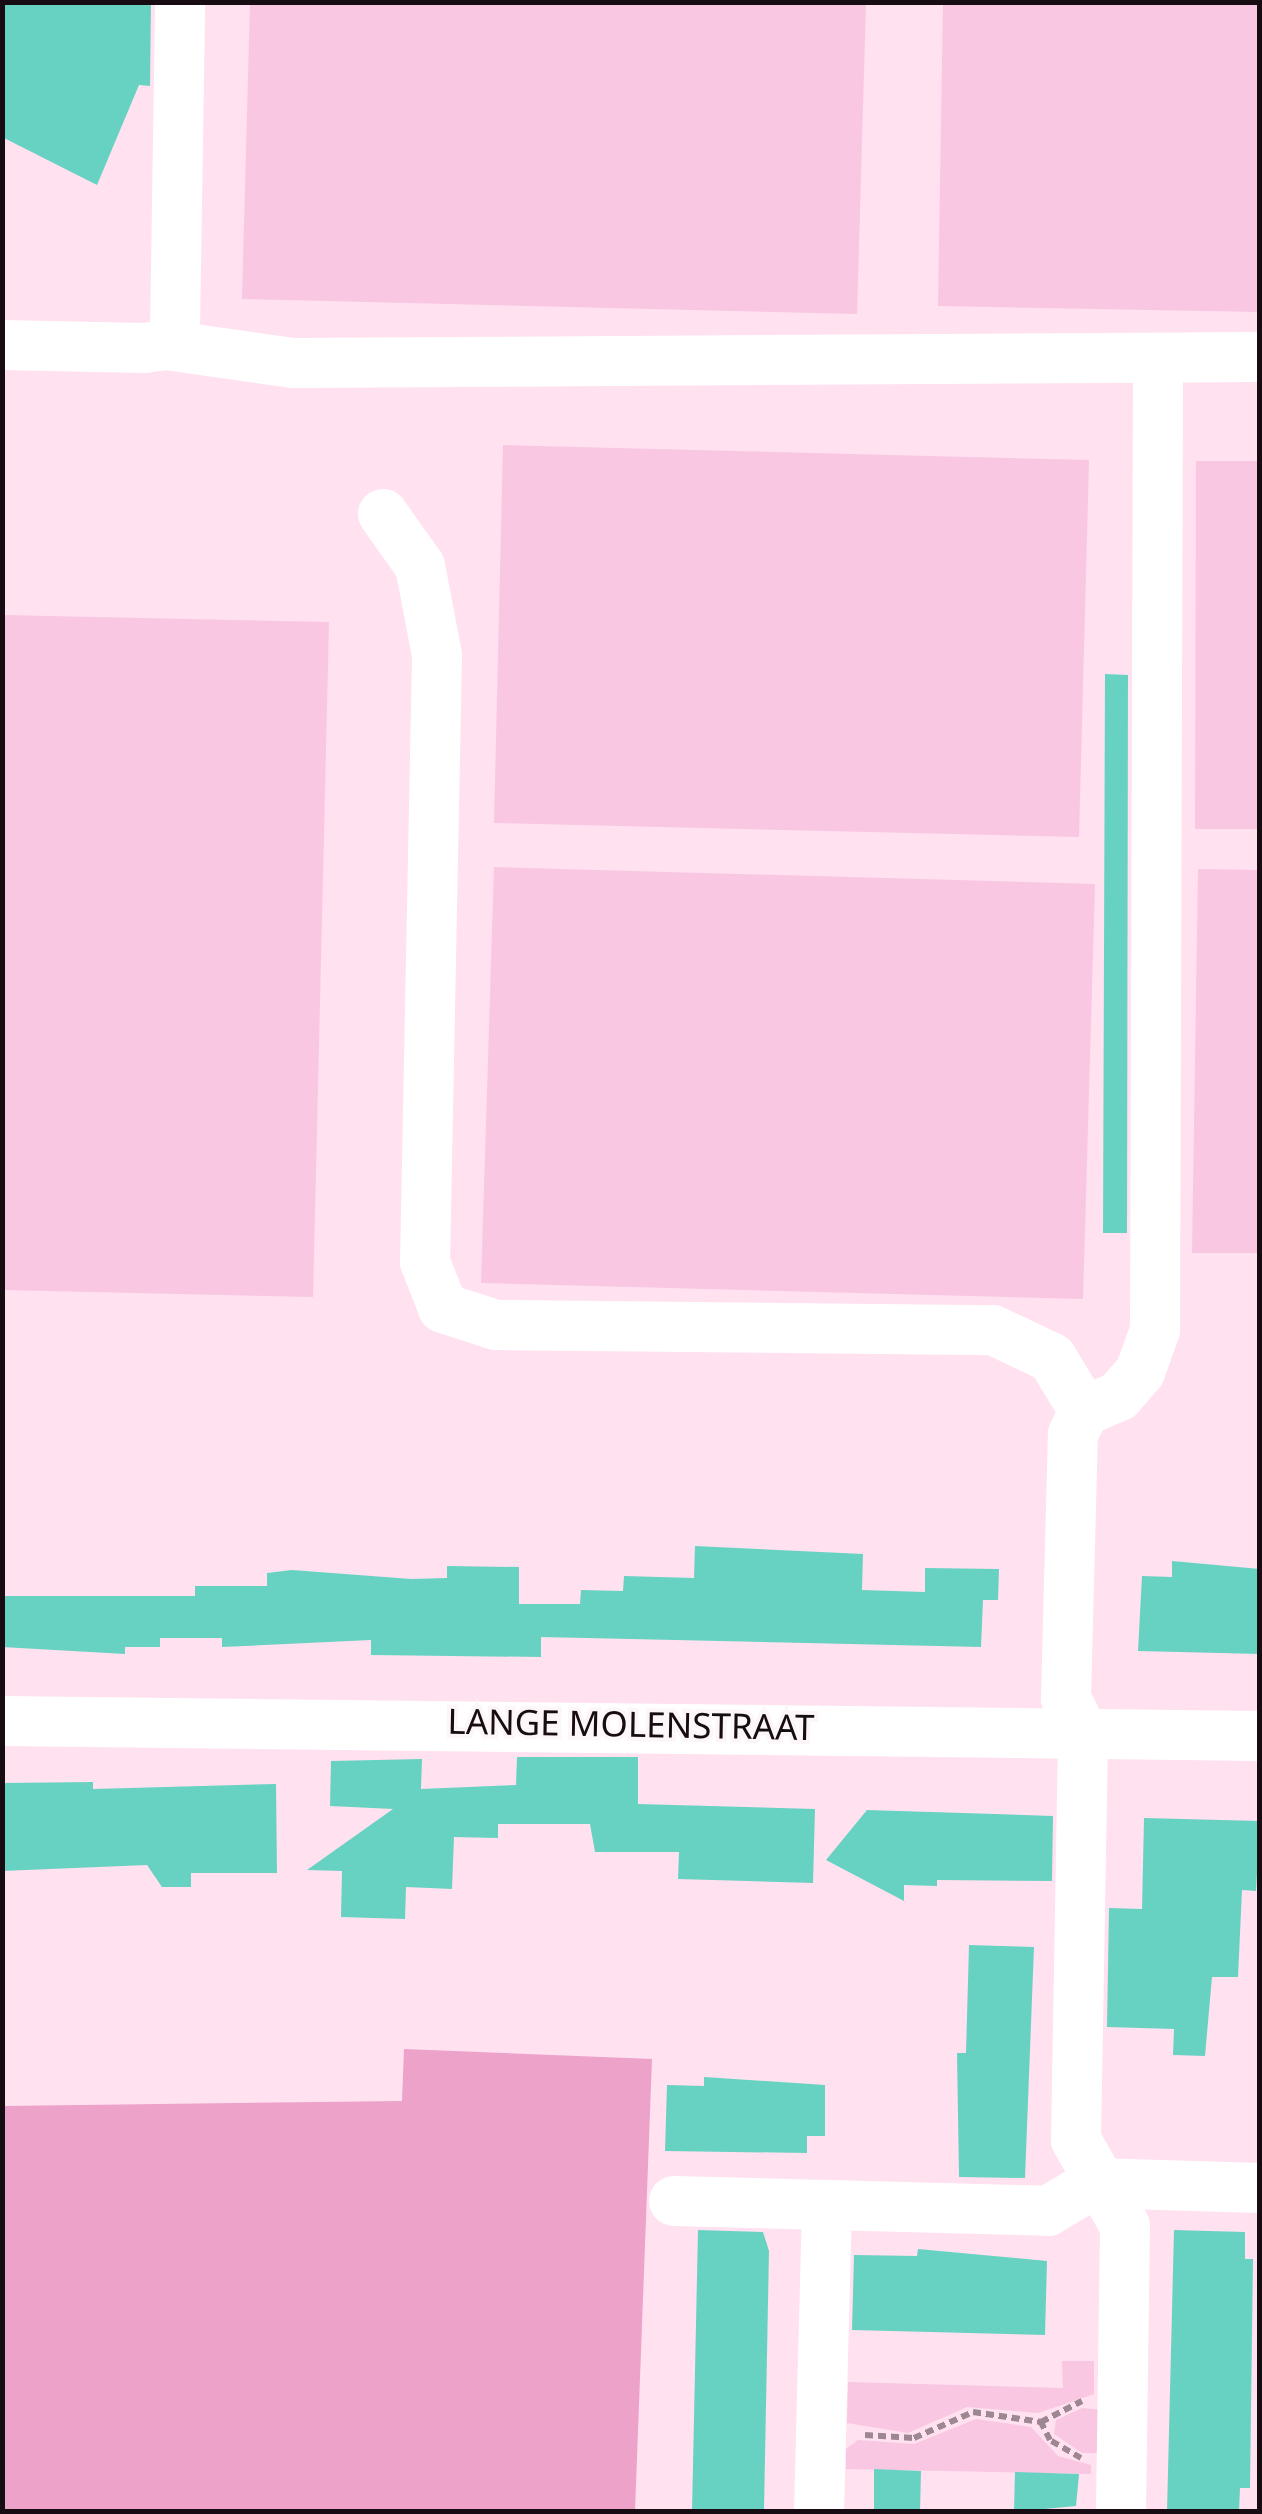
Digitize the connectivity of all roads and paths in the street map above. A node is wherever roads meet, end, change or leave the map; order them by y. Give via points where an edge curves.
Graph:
1 (180, 2) edge
2 (166, 345) junction
3 (2, 346) edge
4 (1260, 356) edge
5 (1158, 362) junction
6 (384, 514) dead end
7 (1084, 1412) junction
8 (2, 1721) edge
9 (1082, 1732) junction
10 (1260, 1736) edge
11 (1095, 2182) junction
12 (1260, 2188) edge
13 (674, 2201) dead end
14 (827, 2205) junction
15 (1041, 2422) dead end
16 (820, 2428) junction
17 (819, 2512) edge
18 (1121, 2512) edge

1 - 2 street via 175,332
2 - 3 street
2 - 5 street via 293,364
4 - 5 street
5 - 7 street via 1155,1330 1140,1372 1119,1396
6 - 7 street via 420,566 437,655 425,1262 443,1308 496,1325 993,1330 1052,1358
7 - 9 street via 1072,1434 1066,1698
8 - 9 street, LANGE MOLENSTRAAT
9 - 10 street, LANGE MOLENSTRAAT
9 - 11 street via 1076,2140
11 - 12 street
11 - 14 street via 1048,2211
11 - 18 street via 1125,2226
13 - 14 street
14 - 16 street
15 - 16 path via 973,2412 914,2438 890,2439
16 - 17 street

